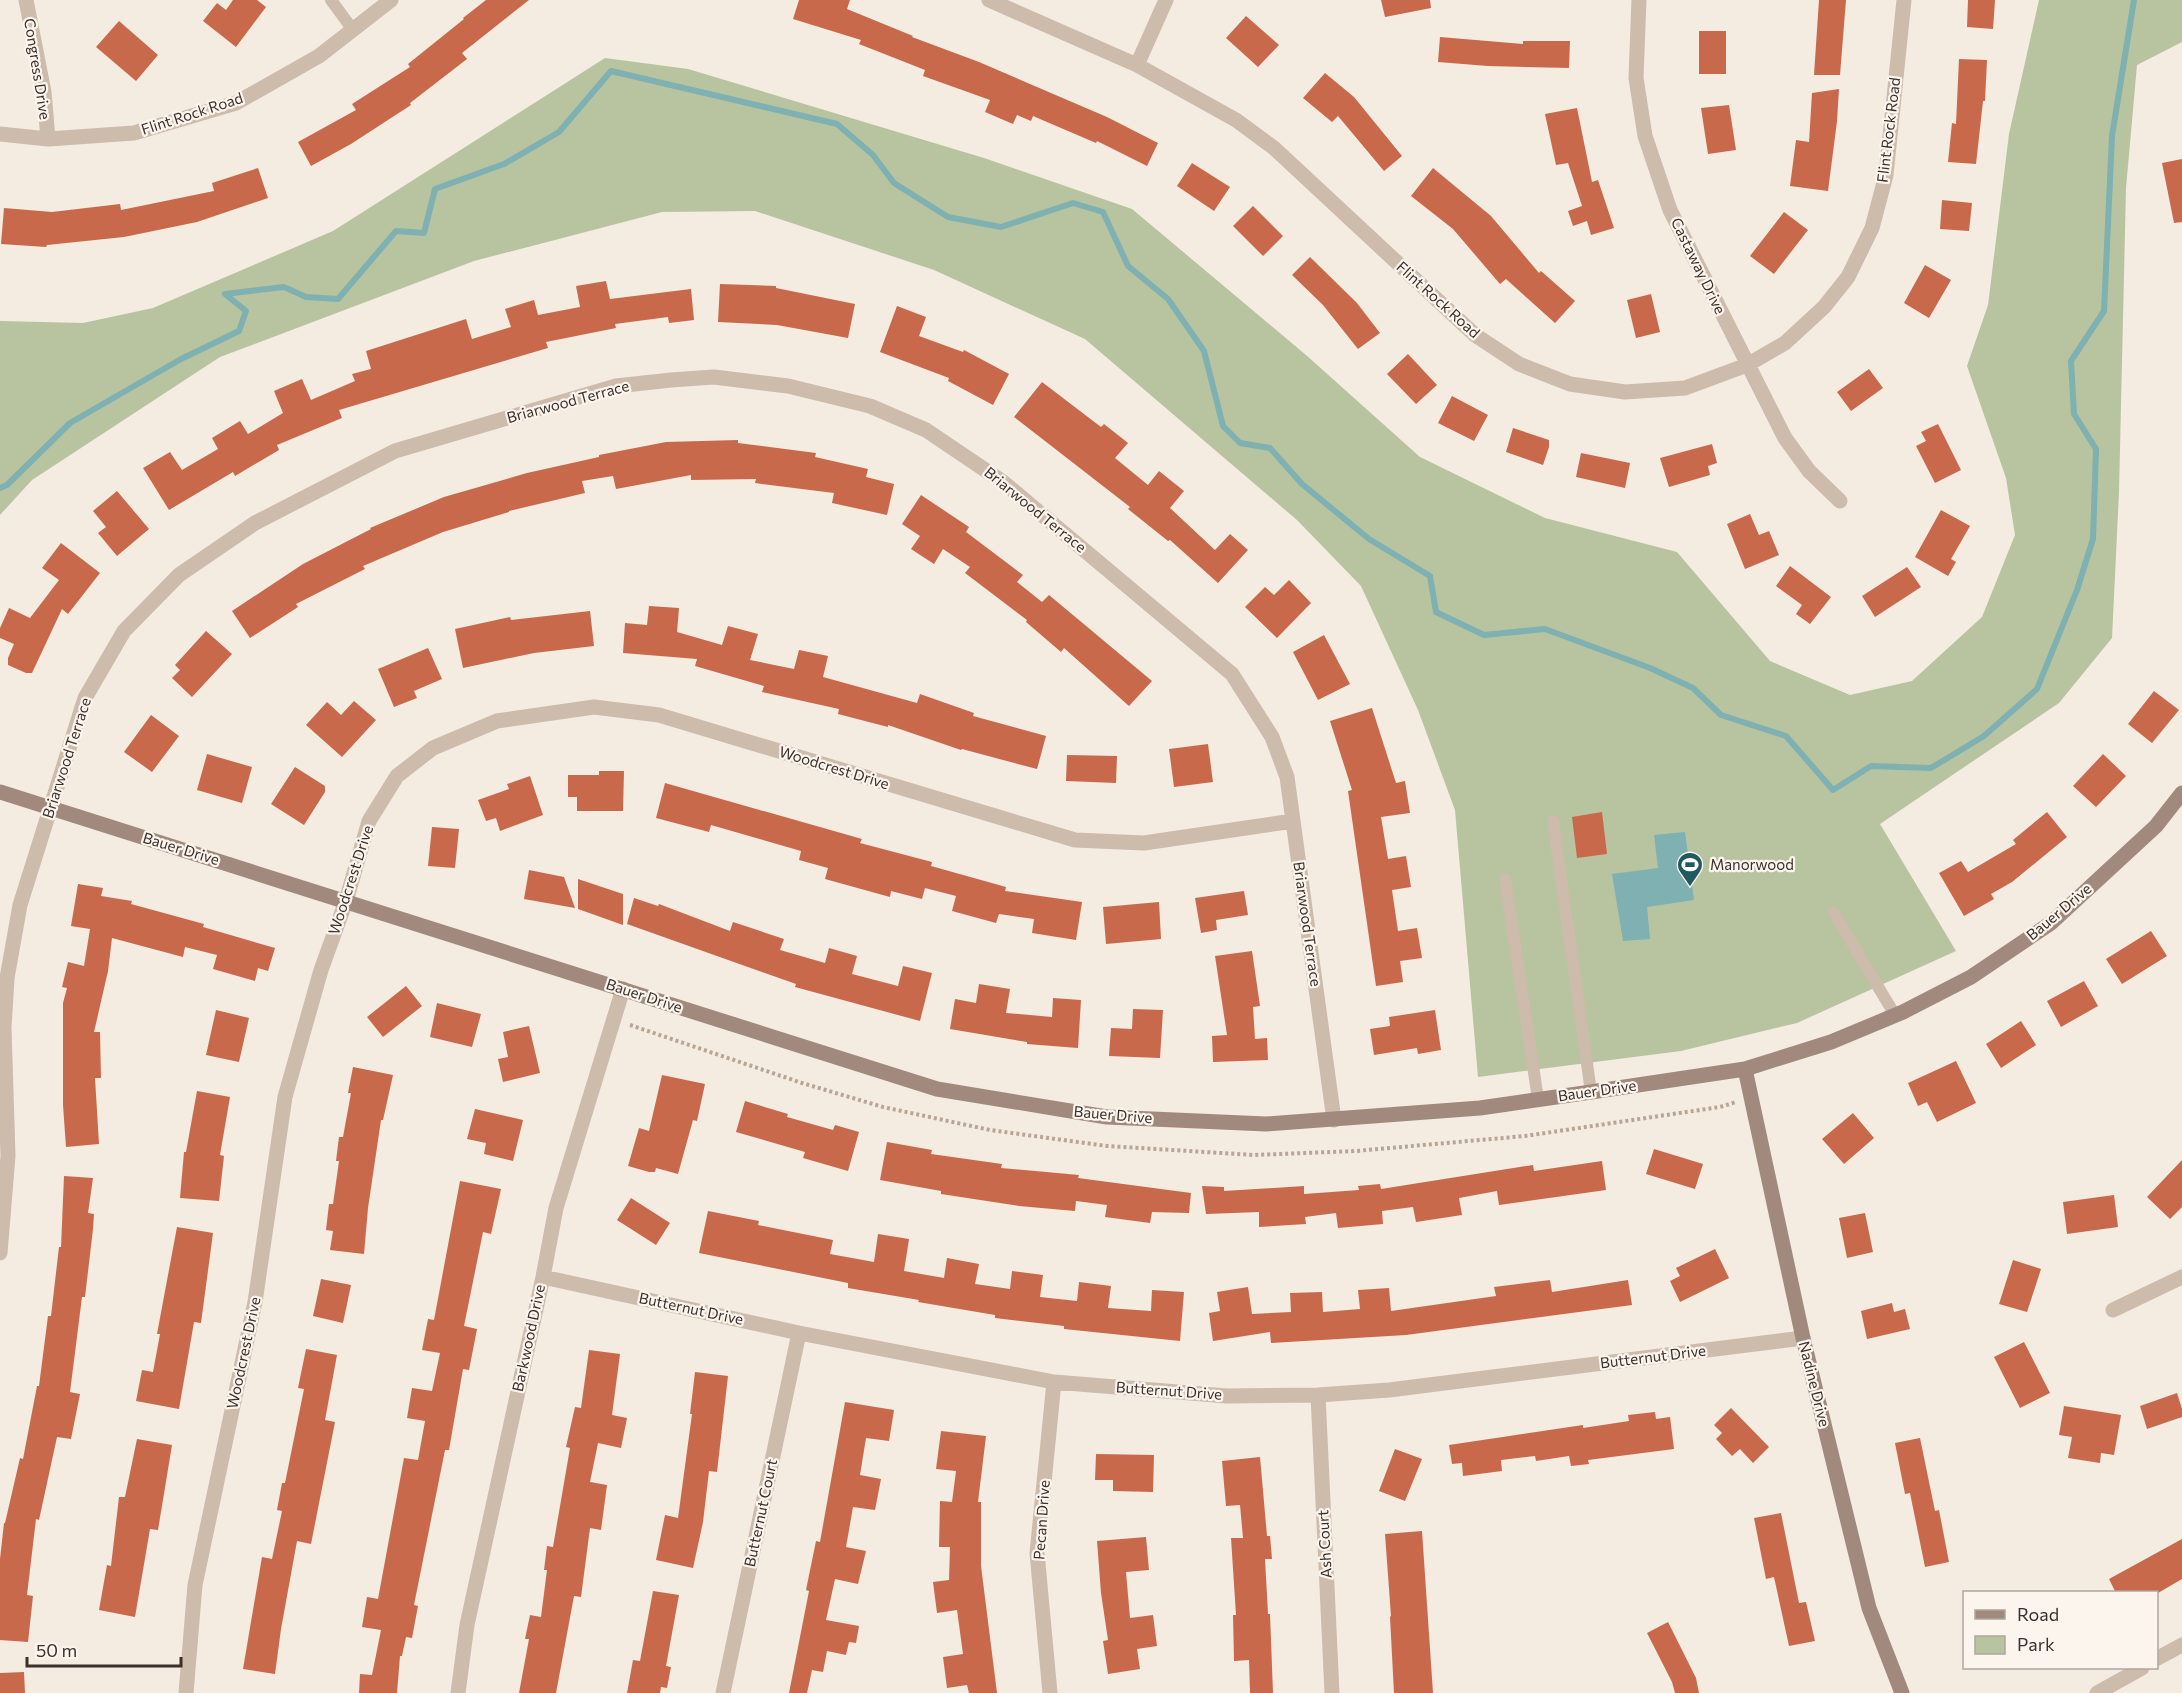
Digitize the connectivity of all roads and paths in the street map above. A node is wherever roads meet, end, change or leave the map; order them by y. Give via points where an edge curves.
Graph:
1 (26, 0) edge
2 (331, 0) edge
3 (391, 0) edge
4 (989, 0) edge
5 (1167, 0) edge
6 (1639, 0) edge
7 (1904, 0) edge
8 (353, 30) junction
9 (1137, 65) junction
10 (0, 134) edge
11 (48, 139) junction
12 (1747, 365) junction
13 (1840, 501) dead end
14 (0, 792) edge
15 (2182, 794) edge
16 (50, 808) junction
17 (1293, 821) junction
18 (1553, 821) dead end
19 (1505, 879) dead end
20 (346, 901) junction
21 (1834, 913) dead end
22 (623, 989) junction
23 (1896, 1015) junction
24 (1745, 1069) junction
25 (1591, 1092) junction
26 (1538, 1099) junction
27 (1334, 1120) junction
28 (0, 1253) edge
29 (543, 1277) junction
30 (2182, 1277) edge
31 (2113, 1310) dead end
32 (799, 1333) junction
33 (1803, 1338) junction
34 (1054, 1382) junction
35 (1318, 1395) junction
36 (2182, 1645) edge
37 (2158, 1658) edge
38 (2140, 1669) edge
39 (186, 1693) edge
40 (458, 1693) edge
41 (723, 1693) edge
42 (1050, 1693) edge
43 (1332, 1693) edge
44 (1902, 1693) edge
45 (2097, 1693) edge

1 - 11 street, Congress Drive via 44,92
2 - 8 lane
3 - 8 street, Flint Rock Road
4 - 9 street, Flint Rock Road
5 - 9 street
6 - 12 street, Castaway Drive via 1636,78 1645,136 1670,210
7 - 12 street, Flint Rock Road via 1886,175 1872,228 1848,277 1824,307 1785,343
8 - 11 street, Flint Rock Road via 319,56 236,103 134,133
9 - 12 street, Flint Rock Road via 1236,120 1274,148 1475,335 1519,364 1570,384 1626,392 1685,388
10 - 11 street, Flint Rock Road
12 - 13 street, Castaway Drive via 1785,438 1809,471
14 - 16 street, Bauer Drive
15 - 23 street, Bauer Drive via 2156,826 2051,923 1971,977
16 - 17 street, Briarwood Terrace via 85,698 124,631 179,575 255,523 395,451 616,386 714,377 788,386 870,406 926,430 1003,482 1232,674 1272,737 1287,777
16 - 20 street, Bauer Drive
16 - 28 street, Briarwood Terrace via 20,905 7,978 4,1028 8,1156
17 - 20 street, Woodcrest Drive via 1144,843 1075,840 659,716 594,707 497,722 433,748 396,776 369,821
17 - 27 street, Briarwood Terrace
18 - 25 lane
19 - 26 lane
20 - 22 street, Bauer Drive
20 - 39 street, Woodcrest Drive via 321,970 285,1097 255,1302 195,1585
21 - 23 lane
22 - 27 street, Bauer Drive via 937,1089 1107,1117 1266,1124
22 - 29 street, Barkwood Drive via 556,1208
23 - 24 street, Bauer Drive
24 - 25 street, Bauer Drive
24 - 33 street, Nadine Drive
25 - 26 street, Bauer Drive
26 - 27 street, Bauer Drive via 1480,1108
29 - 32 street, Butternut Drive
29 - 40 street, Barkwood Drive via 467,1625
30 - 31 street
32 - 34 street, Butternut Drive
32 - 41 street, Butternut Court
33 - 35 street, Butternut Drive via 1389,1390
33 - 44 street, Nadine Drive via 1869,1608
34 - 35 street, Butternut Drive via 1227,1395
34 - 42 street, Pecan Drive via 1037,1553
35 - 43 street, Ash Court
36 - 37 street
38 - 45 street

